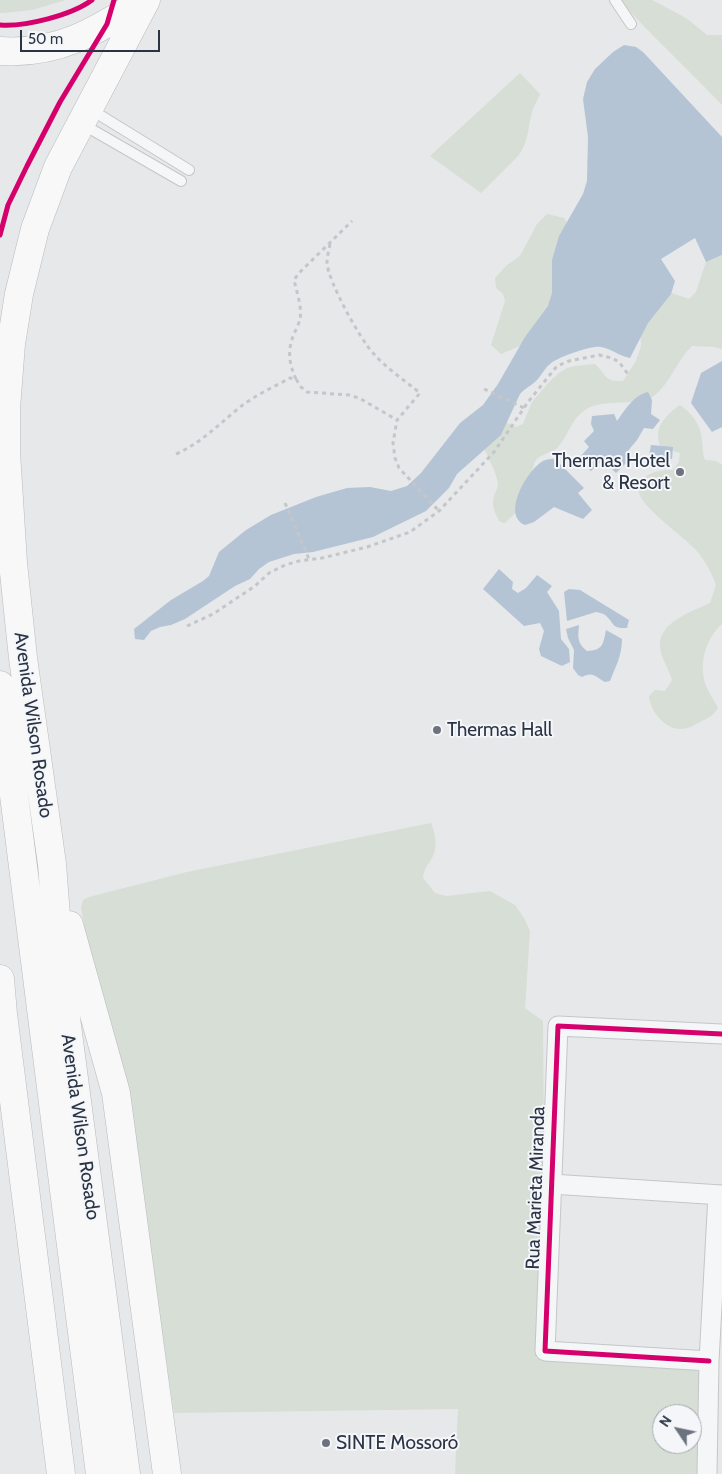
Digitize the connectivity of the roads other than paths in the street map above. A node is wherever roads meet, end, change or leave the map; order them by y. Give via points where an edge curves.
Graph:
1 (145, 0) edge
2 (615, 0) edge
3 (631, 24) dead end
4 (0, 51) edge
5 (85, 116) junction
6 (189, 170) dead end
7 (181, 182) dead end
8 (0, 685) edge
9 (12, 777) junction
10 (0, 822) edge
11 (52, 864) junction
12 (0, 978) edge
13 (722, 1034) edge
14 (64, 1101) junction
15 (551, 1184) junction
16 (720, 1195) edge
17 (709, 1361) junction
18 (61, 1474) edge
19 (100, 1474) edge
20 (126, 1474) edge
21 (166, 1474) edge
22 (707, 1474) edge

1 - 4 highway via 107,24 64,44 18,52
1 - 5 highway, Avenida Wilson Rosado
2 - 3 lane
5 - 6 lane
5 - 7 lane
5 - 11 highway, Avenida Wilson Rosado via 58,167 35,229 11,344 6,408 13,563
8 - 9 highway, Avenida Wilson Rosado
9 - 10 highway
9 - 14 highway, Avenida Wilson Rosado
11 - 14 highway, Avenida Wilson Rosado via 61,980
11 - 21 highway via 116,1093
12 - 18 highway
13 - 15 street, Rua Marieta Miranda via 558,1026
14 - 19 highway, Avenida Wilson Rosado
14 - 20 highway, Avenida Wilson Rosado
15 - 16 street
15 - 17 street, Rua Marieta Miranda via 544,1351
16 - 17 street
17 - 22 street

